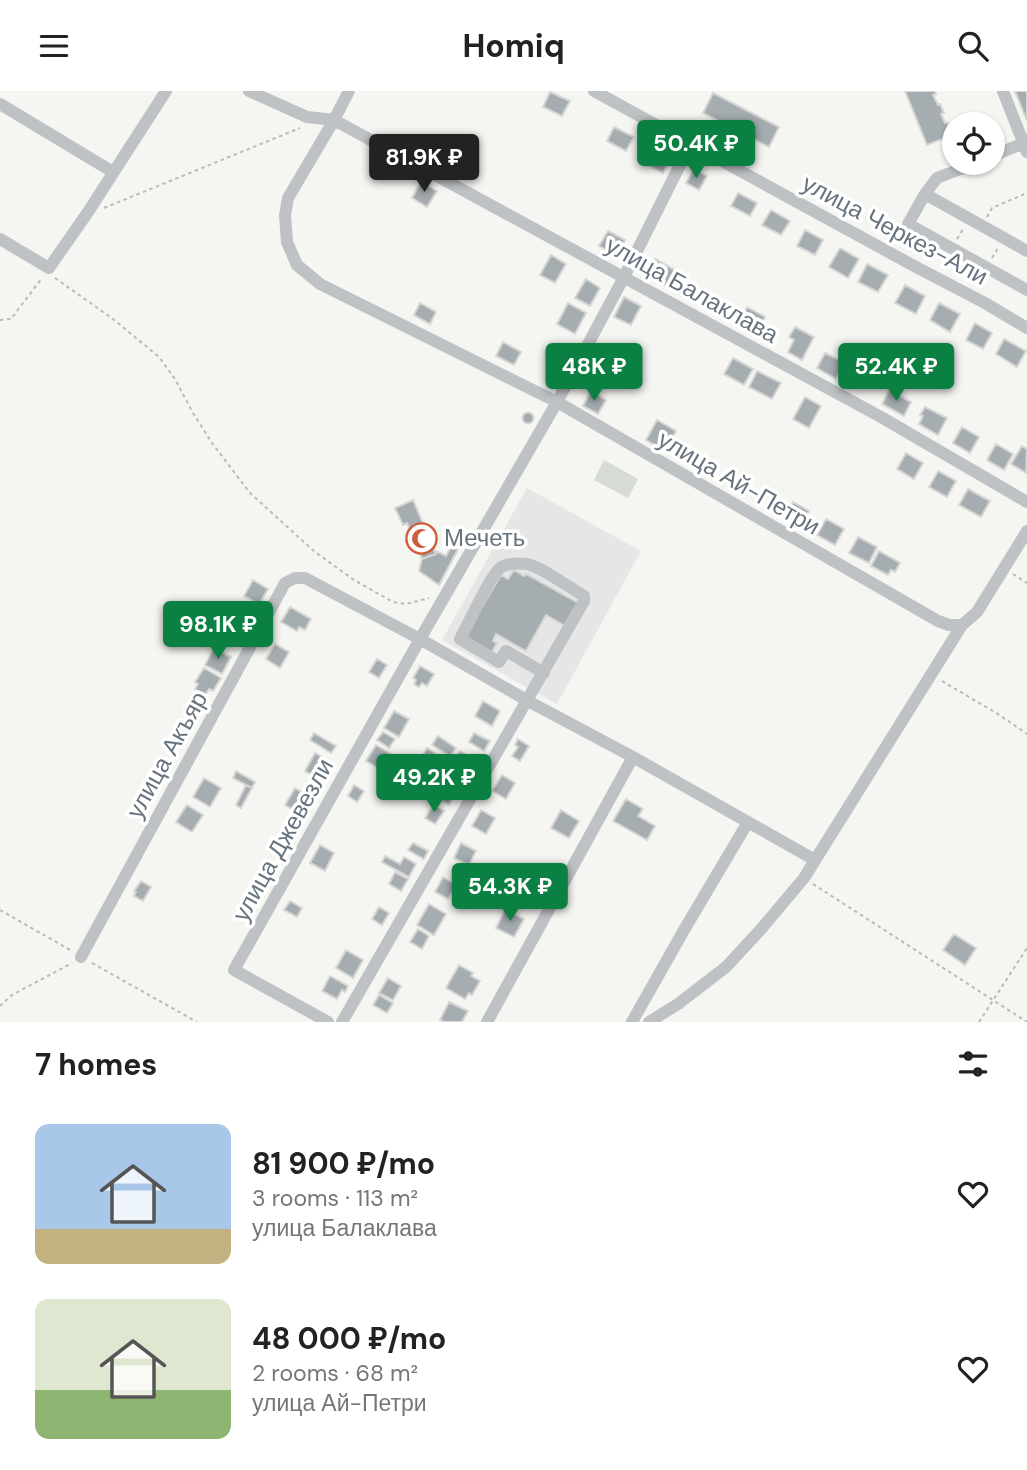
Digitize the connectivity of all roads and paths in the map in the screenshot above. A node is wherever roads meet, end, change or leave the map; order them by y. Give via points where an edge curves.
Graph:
1 (166, 91) edge
2 (248, 91) edge
3 (349, 91) edge
4 (594, 91) edge
5 (1003, 91) edge
6 (0, 104) edge
7 (328, 120) junction
8 (691, 143) junction
9 (1025, 147) edge
10 (1005, 152) edge
11 (113, 173) junction
12 (945, 175) edge
13 (1027, 193) edge
14 (925, 194) junction
15 (89, 210) junction
16 (968, 219) junction
17 (981, 226) junction
18 (1003, 238) junction
19 (0, 239) edge
20 (952, 248) junction
21 (1027, 251) edge
22 (987, 267) junction
23 (624, 277) junction
24 (1027, 290) edge
25 (0, 320) edge
26 (1027, 328) edge
27 (557, 402) junction
28 (1027, 502) edge
29 (1027, 531) edge
30 (1004, 568) junction
31 (1027, 583) edge
32 (447, 593) junction
33 (962, 625) junction
34 (420, 639) junction
35 (544, 673) junction
36 (932, 675) junction
37 (528, 702) junction
38 (1027, 734) edge
39 (633, 757) junction
40 (748, 822) junction
41 (814, 860) junction
42 (803, 878) junction
43 (0, 910) edge
44 (1027, 948) edge
45 (81, 957) junction
46 (993, 999) junction
47 (0, 1006) edge
48 (197, 1022) edge
49 (328, 1022) edge
50 (342, 1022) edge
51 (487, 1022) edge
52 (632, 1022) edge
53 (649, 1022) edge
54 (979, 1022) edge
55 (1027, 1022) edge

1 - 11 street
2 - 7 street, улица Балаклава via 307,117
3 - 7 street
4 - 8 street, улица Черкез-Али
5 - 9 street
6 - 11 street
7 - 15 path via 109,207
7 - 23 street, улица Балаклава
7 - 27 street, улица Ай-Петри via 288,198 287,242 297,265 320,284
8 - 23 street, улица Джевезли
8 - 26 street, улица Черкез-Али
9 - 10 street
11 - 15 street
12 - 14 street
13 - 17 path via 992,208
14 - 16 street
14 - 20 street via 908,224
15 - 19 street via 49,268
16 - 17 street
16 - 20 path
17 - 18 street
18 - 21 street
18 - 22 path
20 - 22 street
22 - 24 street
23 - 27 street, улица Джевезли
23 - 28 street, улица Балаклава
25 - 32 path via 11,319 47,272 159,357 212,443 250,493 315,552 393,603
27 - 32 street, улица Джевезли
27 - 33 street, улица Ай-Петри via 938,621
29 - 30 street
30 - 31 path
30 - 33 street via 977,612
32 - 34 street, улица Джевезли
33 - 36 street
34 - 37 street
34 - 45 street, улица Акъяр via 305,578 285,583
34 - 49 street, улица Джевезли via 234,970
35 - 35 street via 584,596 537,568 512,564 501,568 491,581 460,639 499,662 506,651
35 - 37 street
36 - 38 path
36 - 41 street
37 - 39 street
37 - 50 street
39 - 40 street
39 - 51 street
40 - 41 street
40 - 52 street
41 - 42 street
42 - 46 path
42 - 53 street via 726,967
43 - 45 path
44 - 46 path
45 - 47 path
45 - 48 path
46 - 54 path
46 - 55 path

